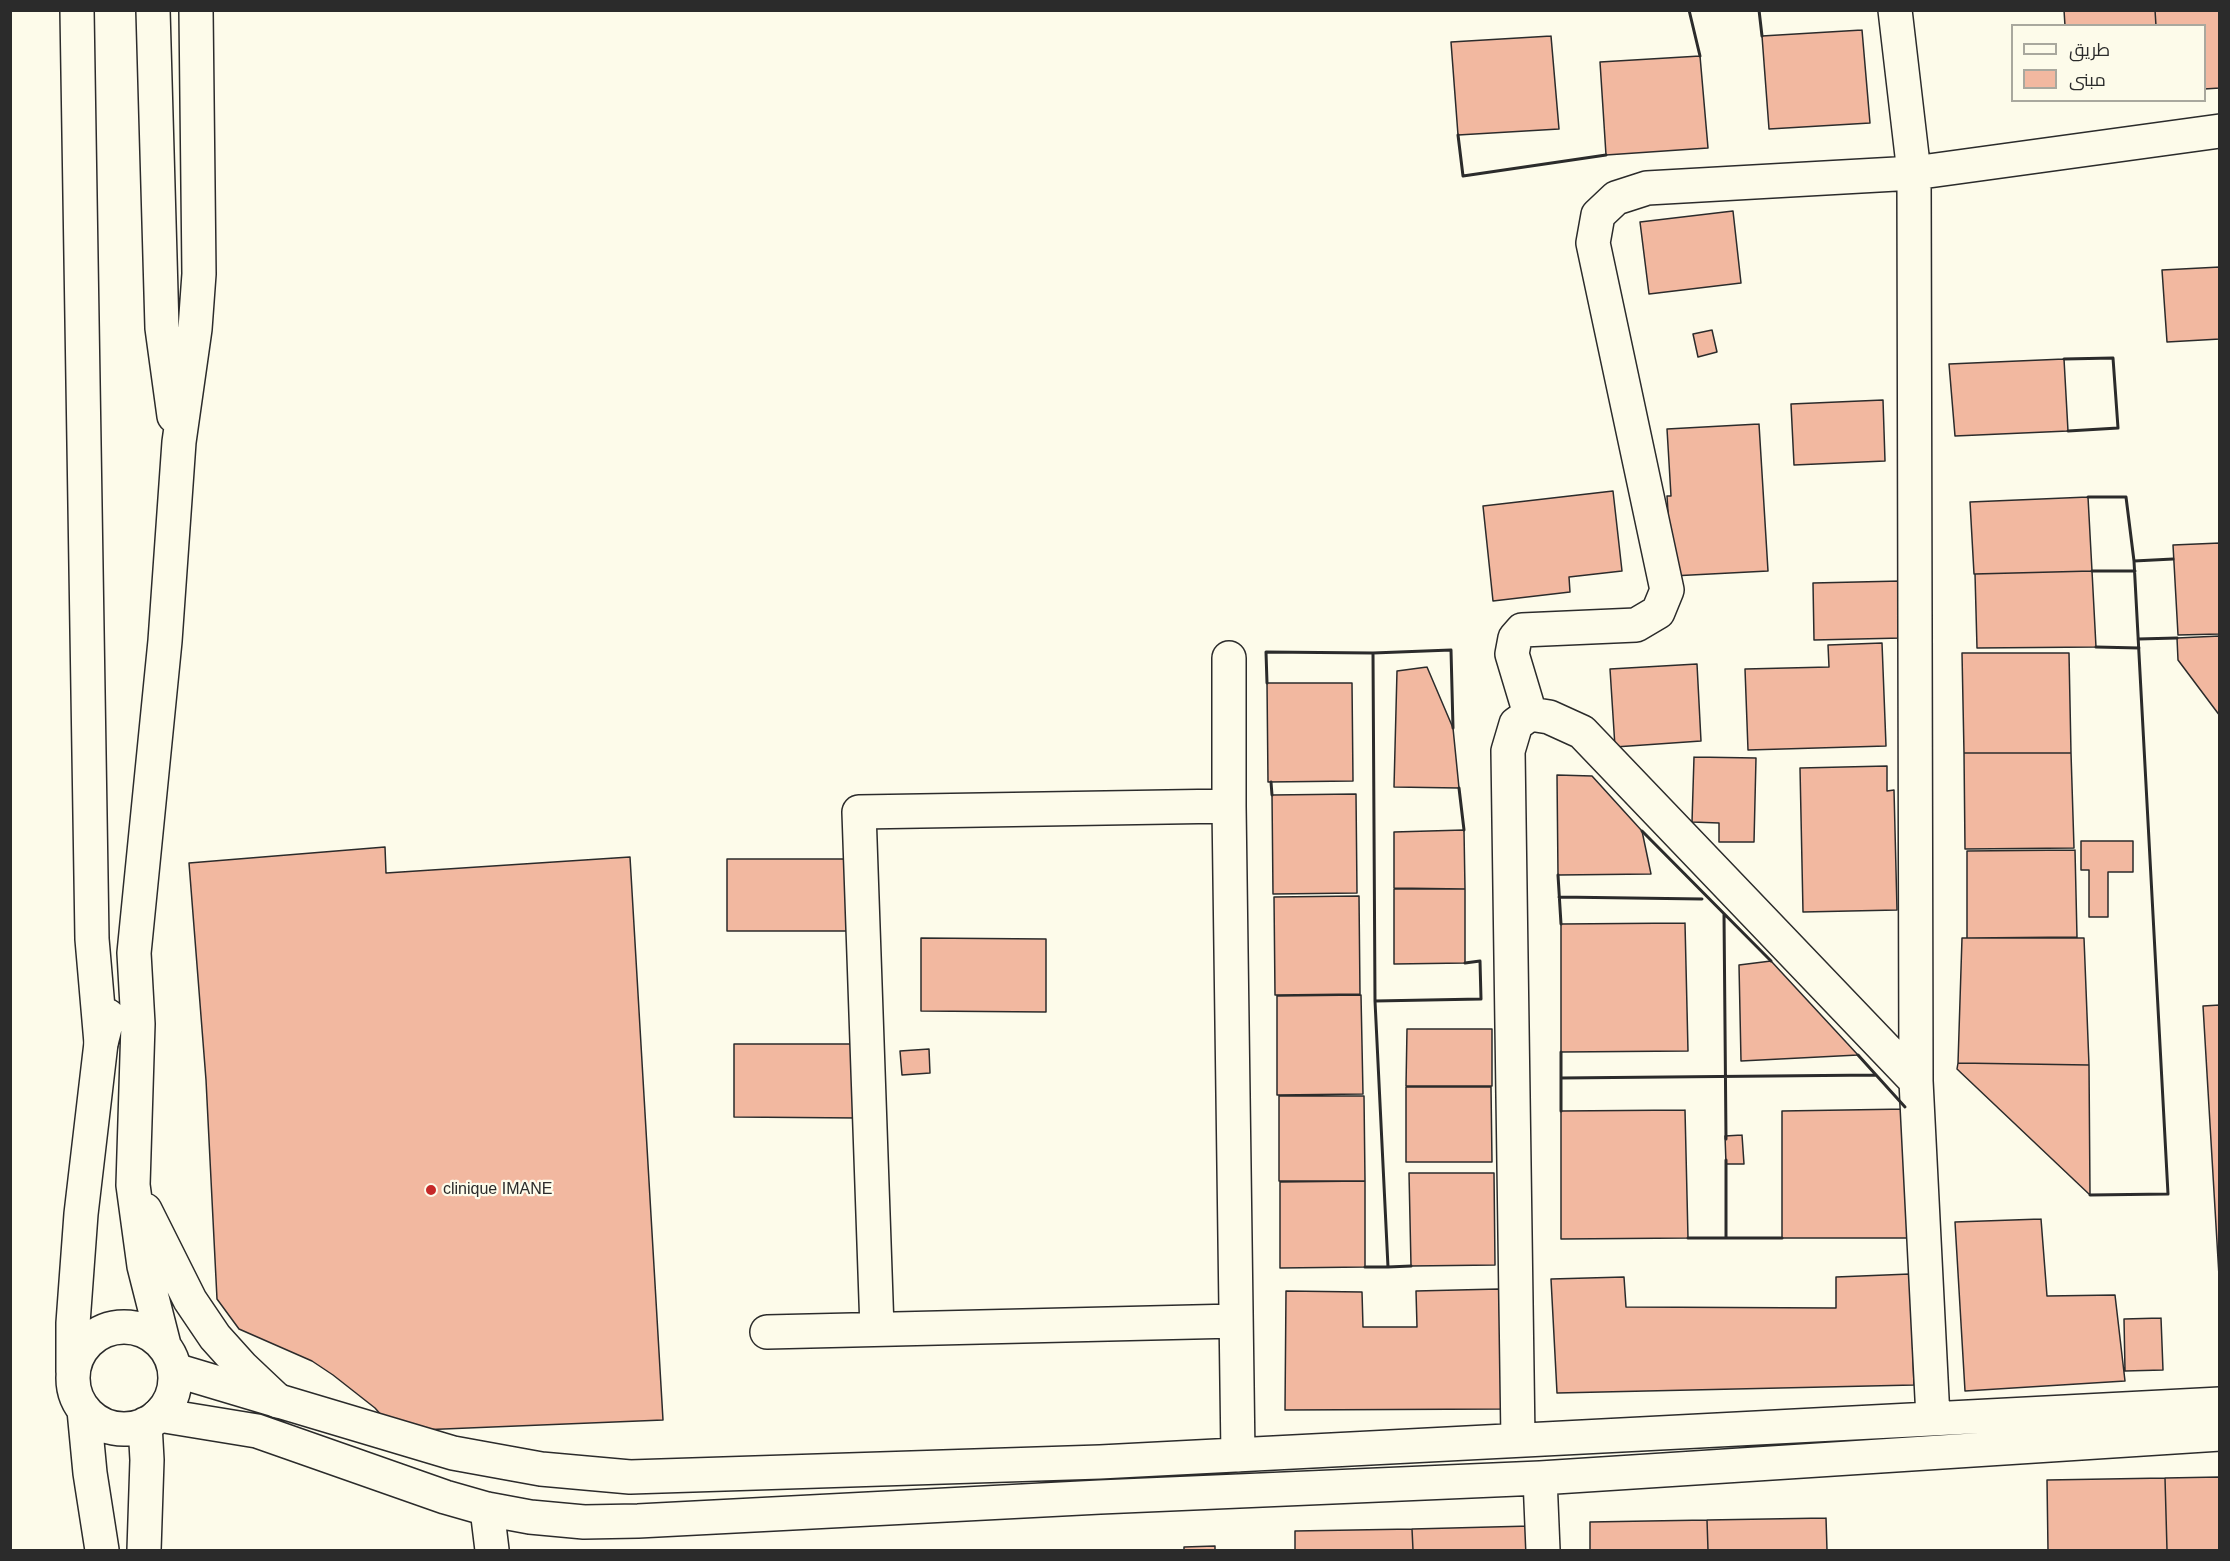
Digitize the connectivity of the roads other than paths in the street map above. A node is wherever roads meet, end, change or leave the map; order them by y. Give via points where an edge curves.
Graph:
1 (76, 10) edge
2 (153, 10) edge
3 (196, 10) edge
4 (1895, 10) edge
5 (2220, 131) edge
6 (1914, 173) junction
7 (179, 442) junction
8 (1228, 658) dead end
9 (1530, 714) junction
10 (1228, 806) junction
11 (134, 954) junction
12 (101, 1042) junction
13 (1916, 1081) junction
14 (133, 1185) junction
15 (1236, 1321) junction
16 (877, 1329) junction
17 (767, 1332) dead end
18 (170, 1357) junction
19 (73, 1372) junction
20 (278, 1401) junction
21 (2220, 1404) edge
22 (84, 1410) junction
23 (1933, 1418) junction
24 (152, 1420) junction
25 (2220, 1434) edge
26 (1518, 1440) junction
27 (1238, 1455) junction
28 (1540, 1478) junction
29 (487, 1509) junction
30 (102, 1551) edge
31 (144, 1551) edge
32 (492, 1551) edge
33 (1543, 1551) edge

1 - 12 main road via 92,927
2 - 7 main road via 162,328
3 - 7 main road via 199,274
4 - 6 main road
5 - 6 main road
6 - 9 main road via 1647,188 1617,198 1598,214 1593,243 1667,590 1658,612 1636,625 1522,630 1515,638 1512,654
6 - 13 main road
7 - 11 main road via 165,641
8 - 10 main road
9 - 13 main road via 1549,717 1581,732
9 - 26 main road via 1516,724 1508,751
10 - 15 main road
10 - 16 main road via 859,812
11 - 12 main road
11 - 14 main road via 138,1024
12 - 19 main road via 78,1255
13 - 23 main road
14 - 18 main road via 144,1266
14 - 20 main road via 190,1300 215,1337
15 - 16 main road
15 - 27 main road
16 - 17 main road
18 - 19 main road via 143,1330 103,1330 83,1348
18 - 20 main road
18 - 24 main road via 176,1383 166,1408
19 - 22 main road via 73,1386
20 - 27 main road via 453,1453 541,1469 630,1477
21 - 23 main road
22 - 24 main road via 119,1429
22 - 30 main road
23 - 26 main road
24 - 29 main road via 257,1431
24 - 31 main road
25 - 28 main road
26 - 27 main road
28 - 29 main road via 638,1521 584,1522
28 - 33 main road
29 - 32 main road

